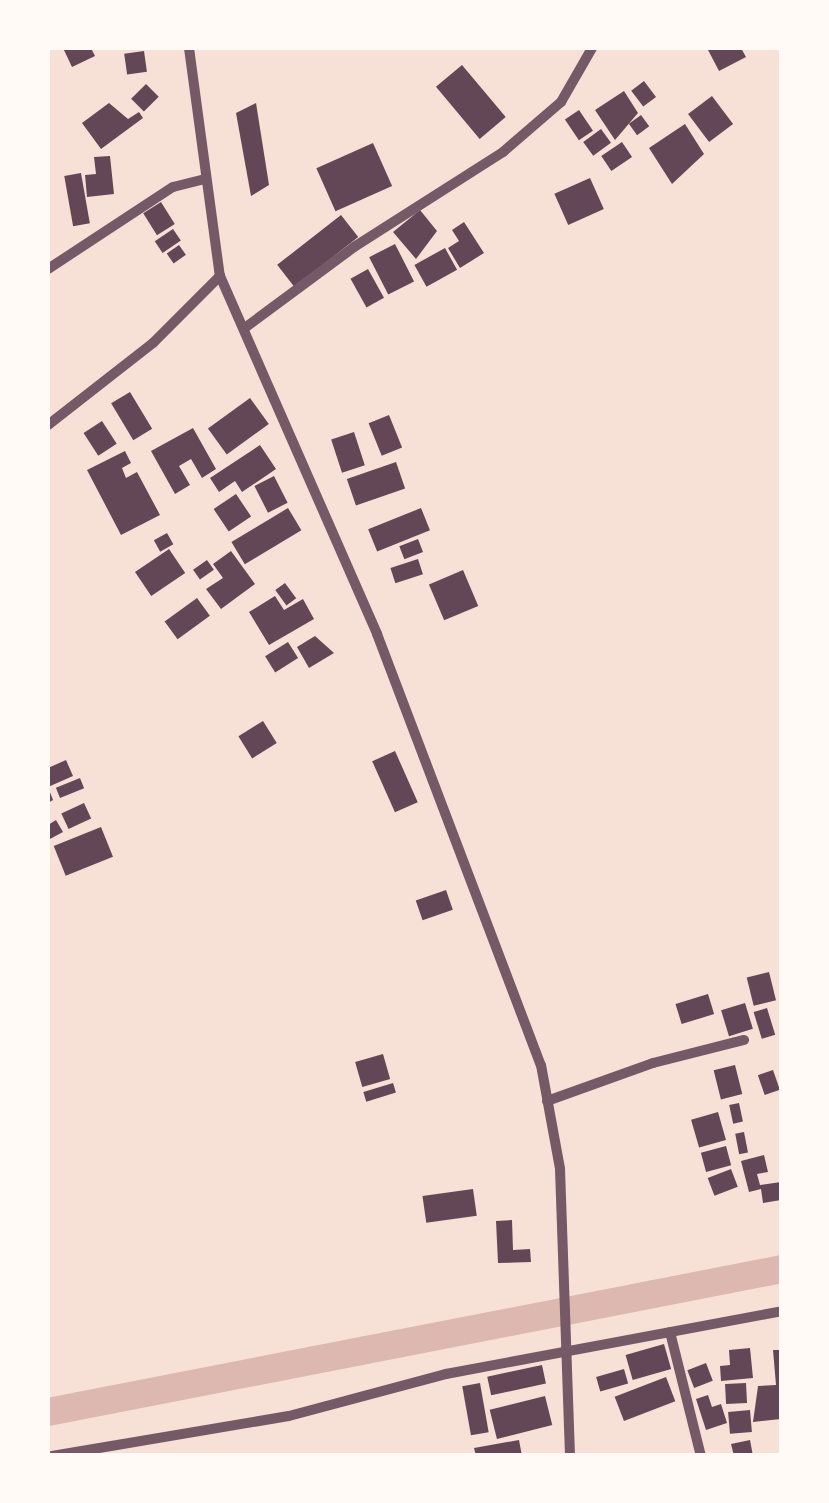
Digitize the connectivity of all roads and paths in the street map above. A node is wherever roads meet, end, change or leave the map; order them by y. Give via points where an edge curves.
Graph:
1 (189, 48) edge
2 (592, 48) edge
3 (205, 179) junction
4 (48, 269) edge
5 (220, 276) junction
6 (246, 327) junction
7 (48, 425) edge
8 (744, 1040) dead end
9 (548, 1100) junction
10 (782, 1310) edge
11 (670, 1332) junction
12 (566, 1350) junction
13 (52, 1456) edge
14 (570, 1456) edge
15 (702, 1456) edge

1 - 3 street
2 - 6 street via 561,102 503,152 354,247
3 - 4 street via 173,187
3 - 5 street
5 - 6 street
5 - 7 street via 153,343
6 - 9 street via 467,860
8 - 9 street via 653,1062
9 - 12 street via 560,1169
10 - 11 street
11 - 12 street
11 - 15 street
12 - 13 street via 289,1416
12 - 14 street

